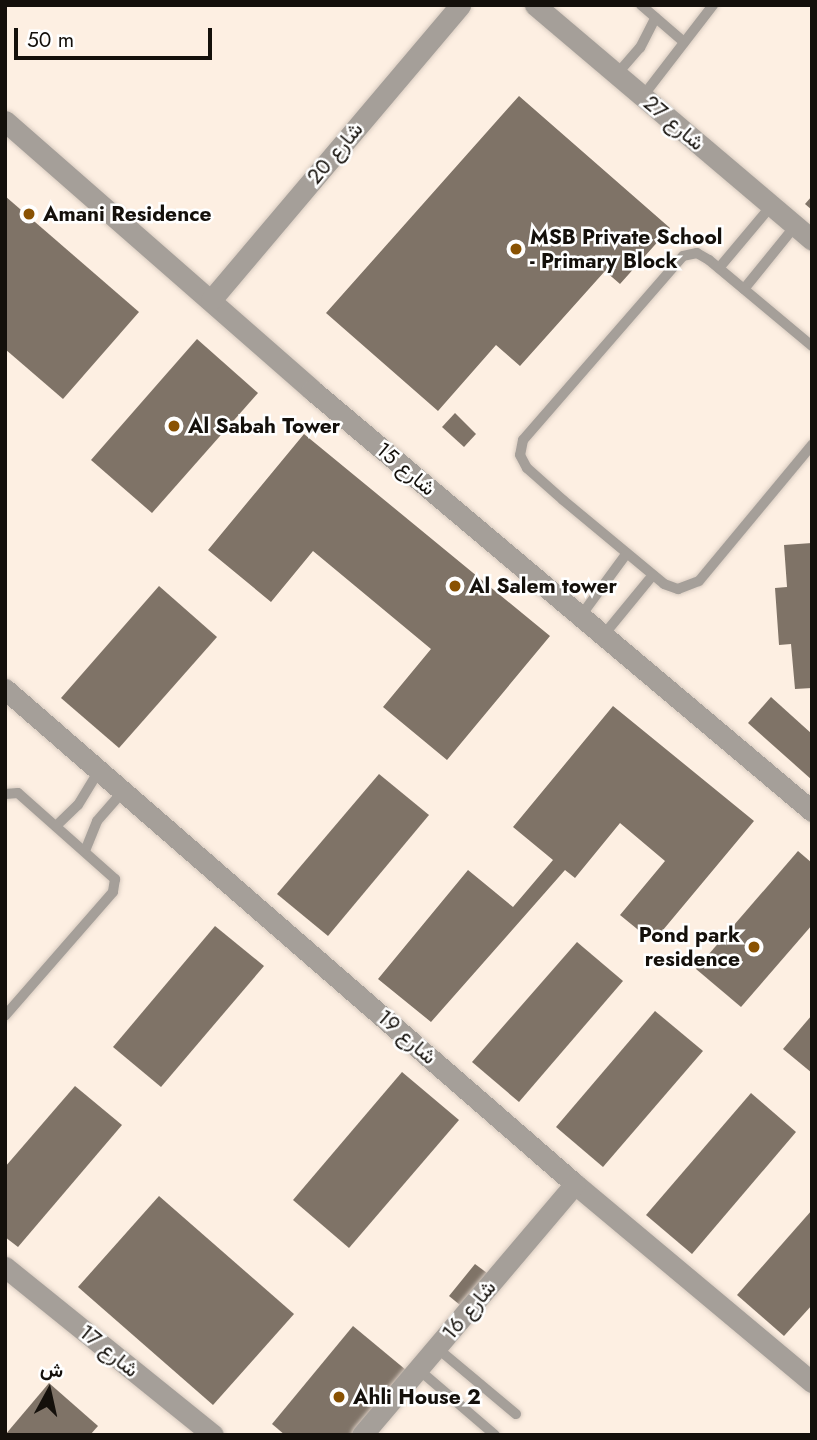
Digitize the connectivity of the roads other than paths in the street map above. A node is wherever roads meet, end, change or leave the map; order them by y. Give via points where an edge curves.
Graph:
1 (460, 5) edge
2 (535, 5) edge
3 (640, 5) edge
4 (713, 5) edge
5 (655, 18) junction
6 (684, 41) junction
7 (617, 74) junction
8 (643, 96) junction
9 (5, 121) edge
10 (771, 206) junction
11 (795, 226) junction
12 (812, 240) edge
13 (719, 268) junction
14 (744, 289) junction
15 (211, 300) junction
16 (812, 346) edge
17 (812, 445) edge
18 (627, 553) junction
19 (653, 575) junction
20 (580, 617) junction
21 (602, 637) junction
22 (5, 689) edge
23 (100, 769) junction
24 (125, 789) junction
25 (5, 794) edge
26 (812, 811) edge
27 (56, 826) junction
28 (85, 850) junction
29 (5, 1016) edge
30 (575, 1184) junction
31 (5, 1267) edge
32 (437, 1348) junction
33 (418, 1369) junction
34 (812, 1382) edge
35 (516, 1414) dead end
36 (213, 1435) edge
37 (362, 1435) edge
38 (495, 1435) edge

1 - 15 street, شارع 20
2 - 7 street, شارع 27
3 - 5 lane
4 - 6 lane
5 - 6 lane
5 - 7 lane via 640,48
6 - 8 lane
7 - 8 street, شارع 27
8 - 10 street, شارع 27
9 - 15 street, شارع 15
10 - 11 street, شارع 27
10 - 13 lane
11 - 12 street, شارع 27
11 - 14 lane
13 - 14 lane
13 - 18 lane via 697,253 678,260 520,447 527,468
14 - 16 lane
15 - 20 street, شارع 15
17 - 19 lane via 699,581 678,590
18 - 19 lane
18 - 20 lane
19 - 21 lane
20 - 21 street, شارع 15
21 - 26 street, شارع 15
22 - 23 street, شارع 19
23 - 24 street, شارع 19
23 - 27 lane via 78,805
24 - 28 lane via 97,821
24 - 30 street, شارع 19
25 - 27 lane via 18,793
27 - 28 lane
28 - 29 lane via 112,874 113,891
30 - 32 street, شارع 16
30 - 34 street, شارع 19
31 - 36 street, شارع 17
32 - 33 street, شارع 16
32 - 35 lane
33 - 37 street, شارع 16
33 - 38 lane

